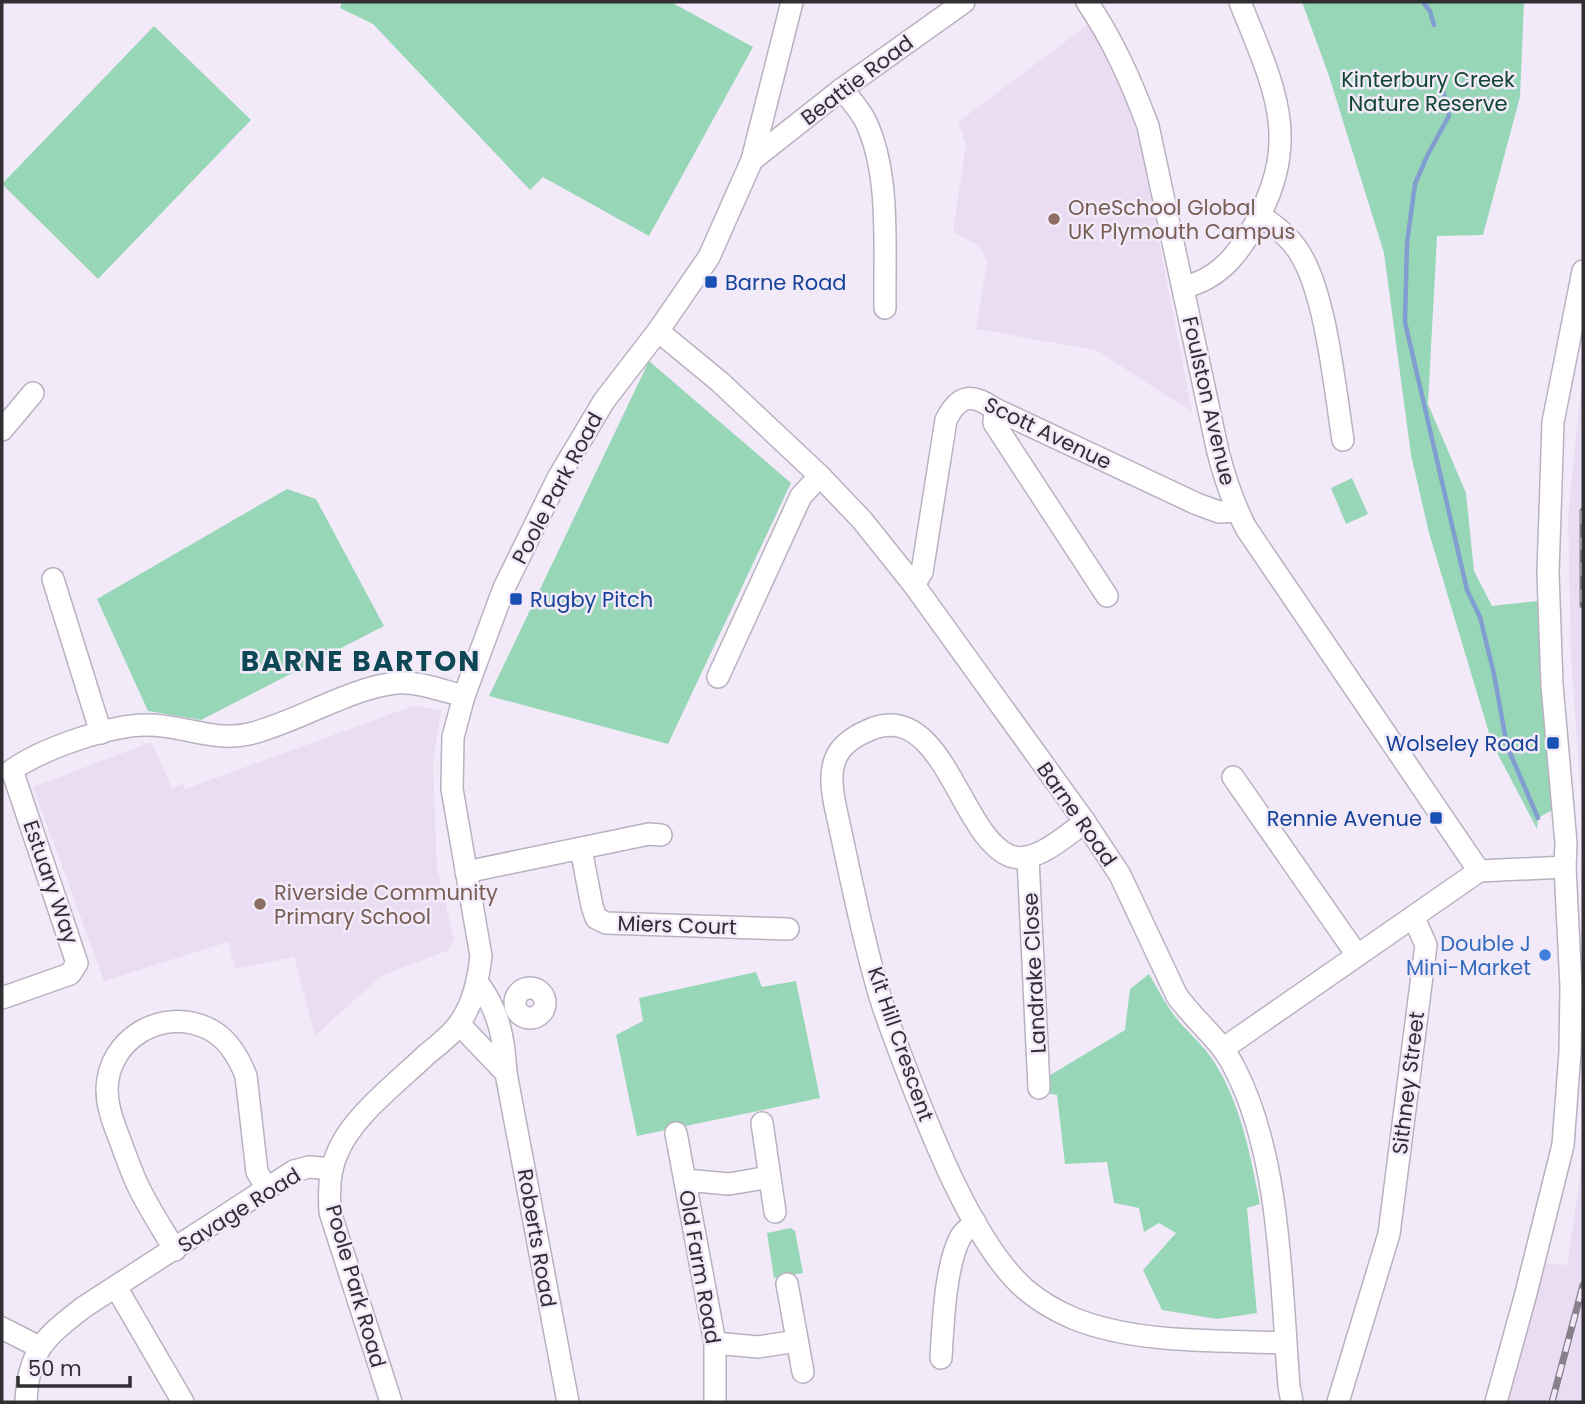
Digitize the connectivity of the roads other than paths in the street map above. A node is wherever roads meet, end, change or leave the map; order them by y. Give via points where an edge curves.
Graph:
1 (792, 2) edge
2 (964, 2) edge
3 (1087, 2) edge
4 (1240, 2) edge
5 (842, 89) junction
6 (752, 160) junction
7 (1260, 215) junction
8 (1583, 271) edge
9 (1184, 288) junction
10 (885, 308) dead end
11 (658, 331) junction
12 (33, 393) dead end
13 (995, 409) junction
14 (6, 418) edge
15 (1343, 440) dead end
16 (820, 476) junction
17 (1237, 511) junction
18 (53, 579) dead end
19 (914, 585) junction
20 (1107, 596) dead end
21 (719, 677) dead end
22 (464, 696) junction
23 (101, 733) junction
24 (1233, 777) dead end
25 (1085, 822) junction
26 (661, 835) dead end
27 (582, 849) junction
28 (1028, 858) junction
29 (1564, 867) junction
30 (1479, 871) junction
31 (466, 872) junction
32 (1414, 918) junction
33 (788, 929) dead end
34 (1357, 955) junction
35 (478, 983) junction
36 (2, 998) edge
37 (521, 1016) dead end
38 (459, 1024) junction
39 (1224, 1048) junction
40 (504, 1050) junction
41 (506, 1073) junction
42 (1039, 1088) dead end
43 (762, 1124) dead end
44 (676, 1133) dead end
45 (332, 1169) junction
46 (770, 1177) junction
47 (685, 1180) junction
48 (267, 1188) junction
49 (775, 1212) dead end
50 (975, 1222) junction
51 (175, 1250) junction
52 (787, 1284) dead end
53 (116, 1287) junction
54 (2, 1328) edge
55 (797, 1341) junction
56 (715, 1343) junction
57 (1285, 1343) junction
58 (936, 1344) dead end
59 (39, 1347) junction
60 (803, 1372) dead end
61 (26, 1402) edge
62 (183, 1402) edge
63 (391, 1402) edge
64 (568, 1402) edge
65 (715, 1402) edge
66 (1292, 1402) edge
67 (1338, 1402) edge
68 (1496, 1402) edge

1 - 6 street
2 - 5 street, Beattie Road
3 - 9 street, Foulston Avenue via 1129,75 1148,126
4 - 7 street via 1279,114 1281,150
5 - 6 street, Beattie Road
5 - 10 street via 864,119 877,155 883,199
6 - 11 street via 709,257
7 - 9 street via 1228,264 1202,283
7 - 15 street via 1286,235 1312,279
8 - 29 street via 1553,422 1548,573
9 - 17 street, Foulston Avenue via 1218,452
11 - 16 street, Barne Road
11 - 22 street, Poole Park Road via 604,401 558,478 504,588
12 - 14 street
13 - 17 street, Scott Avenue via 1197,504 1219,512
13 - 19 street, Scott Avenue via 979,398 965,398 954,405 946,420 922,572
13 - 20 street via 994,423
16 - 19 street, Barne Road
16 - 21 street via 802,496
17 - 30 street, Foulston Avenue
18 - 23 street via 52,611
19 - 25 street, Barne Road
22 - 23 street, Estuary Way via 396,683 248,734 224,737 148,725
22 - 31 street, Poole Park Road via 453,737 452,789
23 - 36 street, Estuary Way via 43,753 12,770 77,962 70,974
24 - 34 street
25 - 28 street
25 - 39 street, Barne Road via 1120,875 1177,996
26 - 27 street
27 - 31 street
27 - 33 street, Miers Court via 592,906 596,918 606,923
28 - 42 street, Landrake Close
28 - 50 street, Kit Hill Crescent via 1011,856 991,842 932,748 909,729 878,727 839,751 831,785 877,986 936,1142
29 - 30 street
29 - 68 street via 1571,1000 1563,1145
30 - 32 street
31 - 35 street, Poole Park Road via 481,956
32 - 34 street
32 - 67 street, Sithney Street via 1426,945 1385,1250
34 - 39 street
35 - 38 street, Poole Park Road
35 - 40 street, Roberts Road via 497,1015
37 - 40 street
38 - 41 street
38 - 45 street, Savage Road via 368,1110 337,1152
39 - 57 street, Barne Road via 1257,1124 1275,1210
40 - 41 street, Roberts Road
41 - 64 street, Roberts Road
43 - 46 street
44 - 47 street, Old Farm Road
45 - 48 street, Savage Road via 295,1171
45 - 63 street, Poole Park Road via 330,1212
46 - 47 street via 729,1184
46 - 49 street
47 - 56 street, Old Farm Road
48 - 51 street, Savage Road
48 - 51 street via 257,1172 247,1076 227,1042 209,1028 188,1022 146,1029 128,1040 109,1072 108,1109 140,1191
50 - 57 street, Kit Hill Crescent via 1024,1288 1073,1318 1106,1330 1147,1335
50 - 58 street via 961,1235 955,1252
51 - 53 street, Savage Road
52 - 55 street
53 - 59 street, Savage Road via 57,1327
53 - 62 street
54 - 59 street
55 - 56 street via 758,1347
55 - 60 street
56 - 65 street, Old Farm Road
57 - 66 street, Barne Road
59 - 61 street, Savage Road via 27,1376

